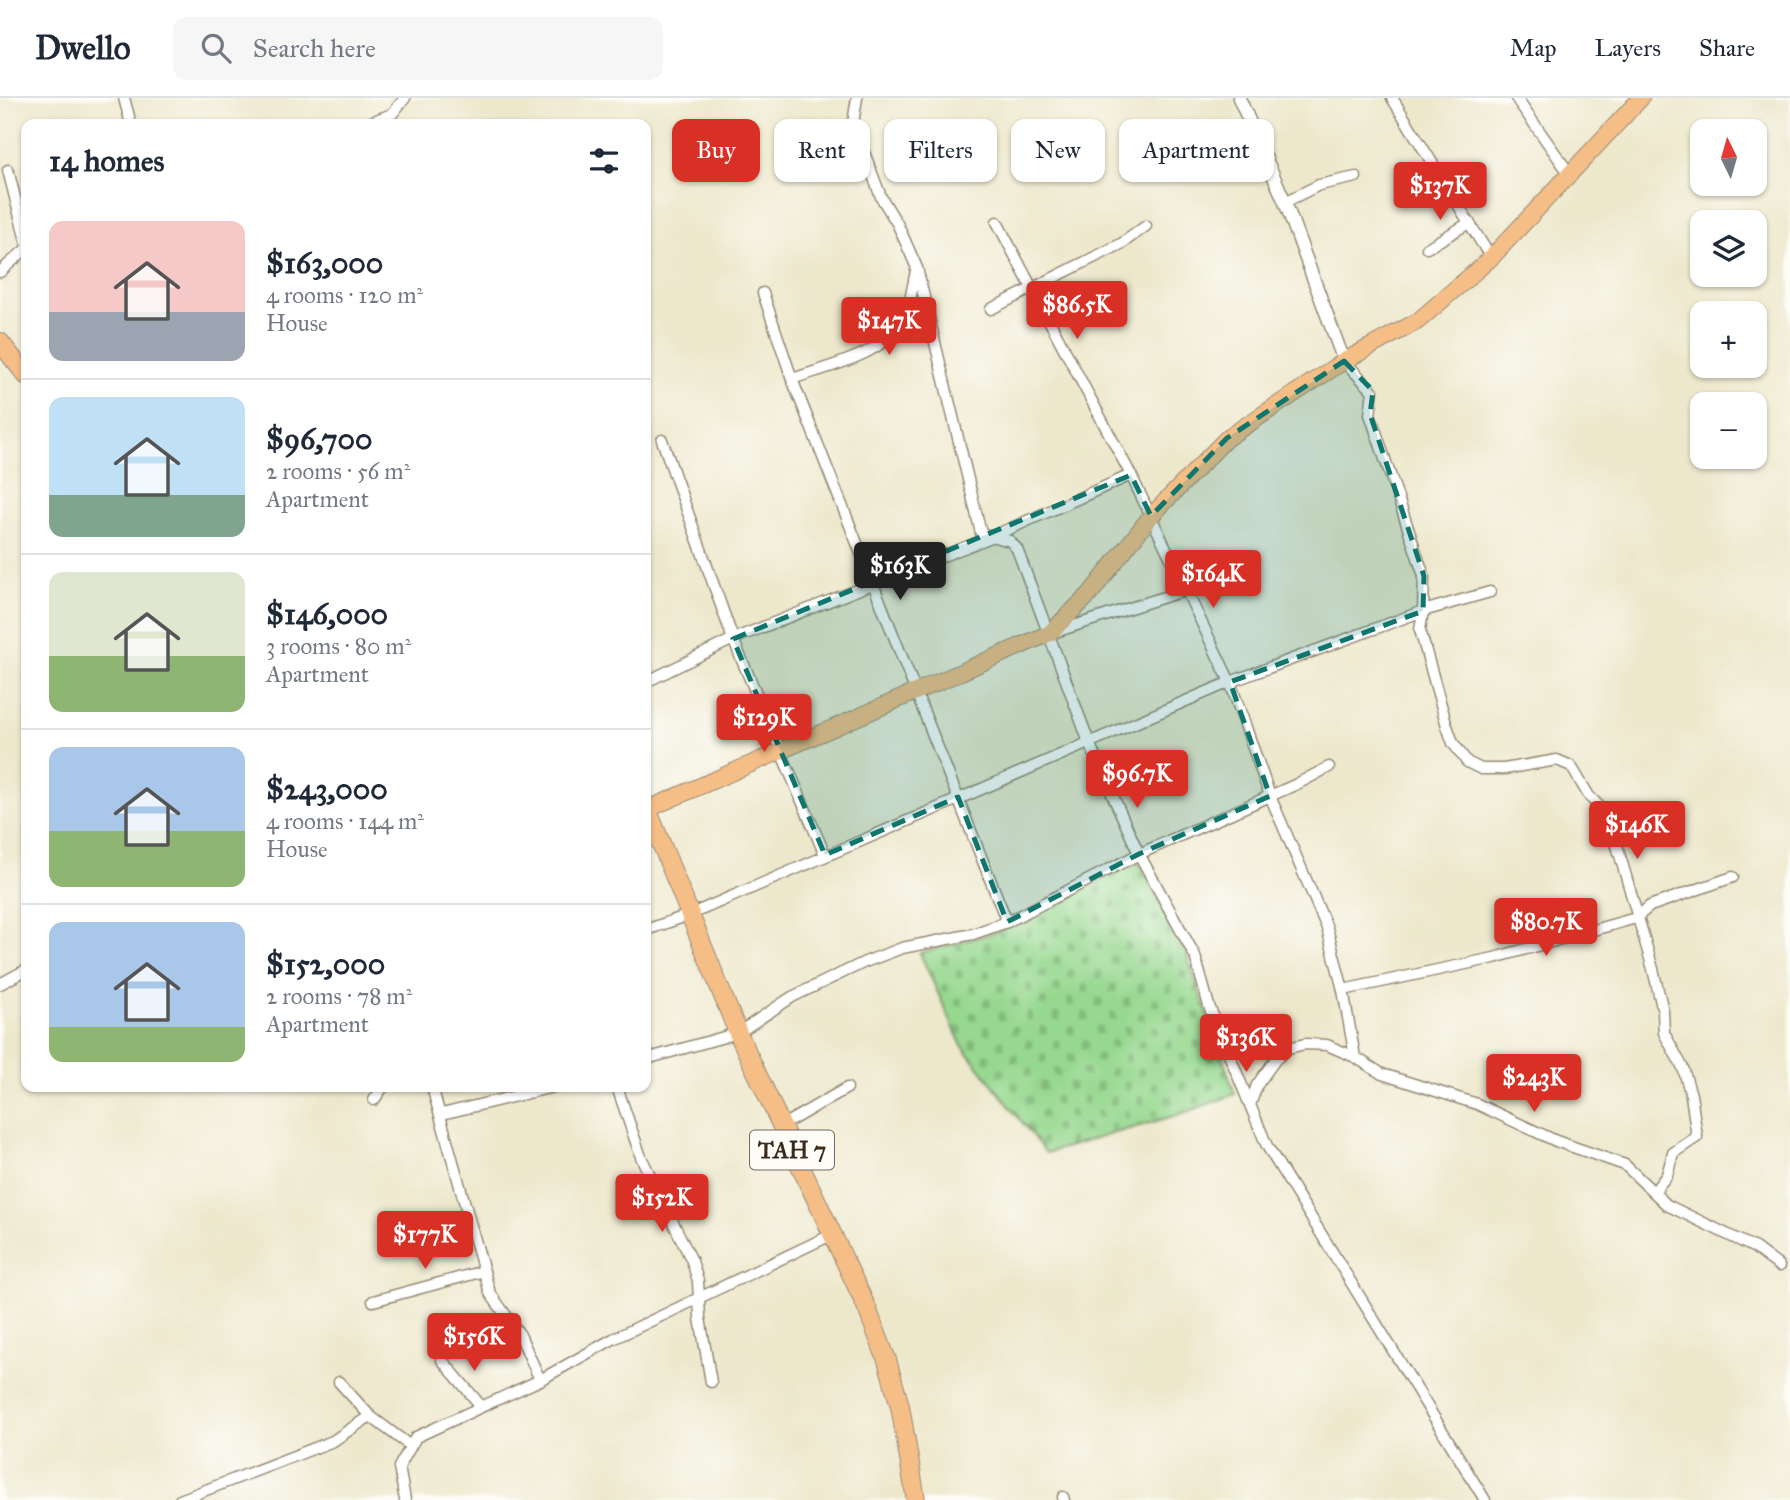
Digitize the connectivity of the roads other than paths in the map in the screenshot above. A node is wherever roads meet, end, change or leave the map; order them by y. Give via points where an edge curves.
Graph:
1 (124, 98) edge
2 (405, 98) edge
3 (857, 98) edge
4 (1239, 98) edge
5 (1392, 98) edge
6 (1516, 98) edge
7 (1641, 98) edge
8 (130, 119) edge
9 (379, 119) edge
10 (8, 170) dead end
11 (1569, 173) junction
12 (1356, 177) dead end
13 (1412, 180) dead end
14 (1448, 187) junction
15 (1285, 202) junction
16 (21, 221) edge
17 (996, 222) dead end
18 (1469, 223) junction
19 (1146, 226) dead end
20 (1427, 248) dead end
21 (21, 253) edge
22 (1491, 258) junction
23 (916, 268) junction
24 (0, 272) edge
25 (1032, 289) junction
26 (763, 293) dead end
27 (991, 309) dead end
28 (0, 342) edge
29 (1344, 361) junction
30 (21, 369) edge
31 (792, 379) junction
32 (662, 440) dead end
33 (1131, 475) junction
34 (1151, 516) junction
35 (991, 537) junction
36 (875, 582) junction
37 (1186, 590) junction
38 (1490, 592) dead end
39 (1423, 611) junction
40 (1050, 633) junction
41 (733, 639) junction
42 (651, 680) edge
43 (1230, 682) junction
44 (917, 691) junction
45 (1090, 745) junction
46 (779, 751) junction
47 (1329, 766) dead end
48 (1270, 796) junction
49 (958, 797) junction
50 (651, 806) edge
51 (651, 821) edge
52 (1139, 854) junction
53 (825, 855) junction
54 (1733, 877) dead end
55 (688, 915) junction
56 (1636, 918) junction
57 (1007, 922) junction
58 (651, 928) edge
59 (21, 974) edge
60 (0, 984) edge
61 (1343, 990) junction
62 (738, 1033) junction
63 (1355, 1056) junction
64 (651, 1058) edge
65 (847, 1088) dead end
66 (380, 1092) edge
67 (434, 1092) edge
68 (532, 1092) edge
69 (619, 1092) edge
70 (374, 1100) dead end
71 (1250, 1105) junction
72 (442, 1114) junction
73 (781, 1126) junction
74 (1654, 1192) junction
75 (831, 1235) junction
76 (1779, 1266) dead end
77 (484, 1271) junction
78 (699, 1296) junction
79 (373, 1301) dead end
80 (442, 1360) dead end
81 (540, 1380) junction
82 (338, 1382) dead end
83 (711, 1382) dead end
84 (481, 1406) junction
85 (370, 1416) junction
86 (409, 1445) junction
87 (180, 1500) edge
88 (405, 1500) edge
89 (916, 1500) edge
90 (1485, 1500) edge

1 - 8 street
2 - 9 street via 392,114
3 - 23 street via 853,123 881,197
4 - 15 street
5 - 14 street
6 - 11 street
7 - 11 main road
10 - 16 street
11 - 22 main road
12 - 15 street via 1319,185
13 - 14 street
14 - 18 street
15 - 29 street
17 - 25 street
18 - 20 street
18 - 22 street
19 - 25 street via 1121,244
21 - 24 street
22 - 29 main road via 1418,321
23 - 31 street via 906,314 895,331 877,346
23 - 35 street via 972,484 976,520 981,533
25 - 27 street
25 - 33 street
26 - 31 street
28 - 30 highway
29 - 34 main road via 1227,438
29 - 39 street via 1373,391 1370,414 1424,576
31 - 36 street
32 - 41 street
33 - 34 street
33 - 35 street
34 - 37 street
34 - 40 main road via 1090,594
35 - 36 street
35 - 40 street via 1010,541 1017,549
36 - 41 street
36 - 44 street
37 - 40 street
37 - 43 street
38 - 39 street
39 - 43 street
39 - 56 street via 1420,629 1453,743 1467,762 1481,769 1557,760 1571,766 1588,796 1602,809
40 - 44 main road
40 - 45 street
41 - 42 street
41 - 46 street
43 - 45 street
43 - 48 street
44 - 46 main road
44 - 49 street
45 - 49 street
45 - 52 street
46 - 50 main road
46 - 53 street
47 - 48 street
48 - 52 street
48 - 61 street via 1327,928
49 - 53 street
49 - 57 street
51 - 55 highway, TAH 7
52 - 57 street
52 - 71 street via 1195,956 1209,1006
53 - 55 street
54 - 56 street via 1650,906
55 - 58 street
55 - 62 highway, TAH 7
56 - 61 street via 1494,958
56 - 74 street via 1653,969 1664,1033 1683,1068 1697,1125 1697,1137 1673,1153 1667,1175
57 - 62 street via 864,962 792,997
59 - 60 street
61 - 63 street
62 - 64 street
62 - 73 highway, TAH 7
63 - 71 street via 1326,1045 1287,1048 1257,1086
63 - 74 street via 1382,1074 1478,1104 1625,1165
65 - 73 street
66 - 70 street
67 - 72 street
68 - 72 street
69 - 78 street via 641,1157 692,1261
71 - 90 street via 1267,1146
72 - 77 street
73 - 75 highway, TAH 7
74 - 76 street via 1667,1205 1755,1248
75 - 78 street
75 - 89 highway, TAH 7 via 887,1360
77 - 79 street
77 - 81 street via 490,1293 520,1335
78 - 81 street
78 - 83 street
80 - 84 street
81 - 84 street
82 - 85 street
84 - 86 street via 416,1437
85 - 86 street
85 - 87 street via 333,1441
86 - 88 street via 399,1467

